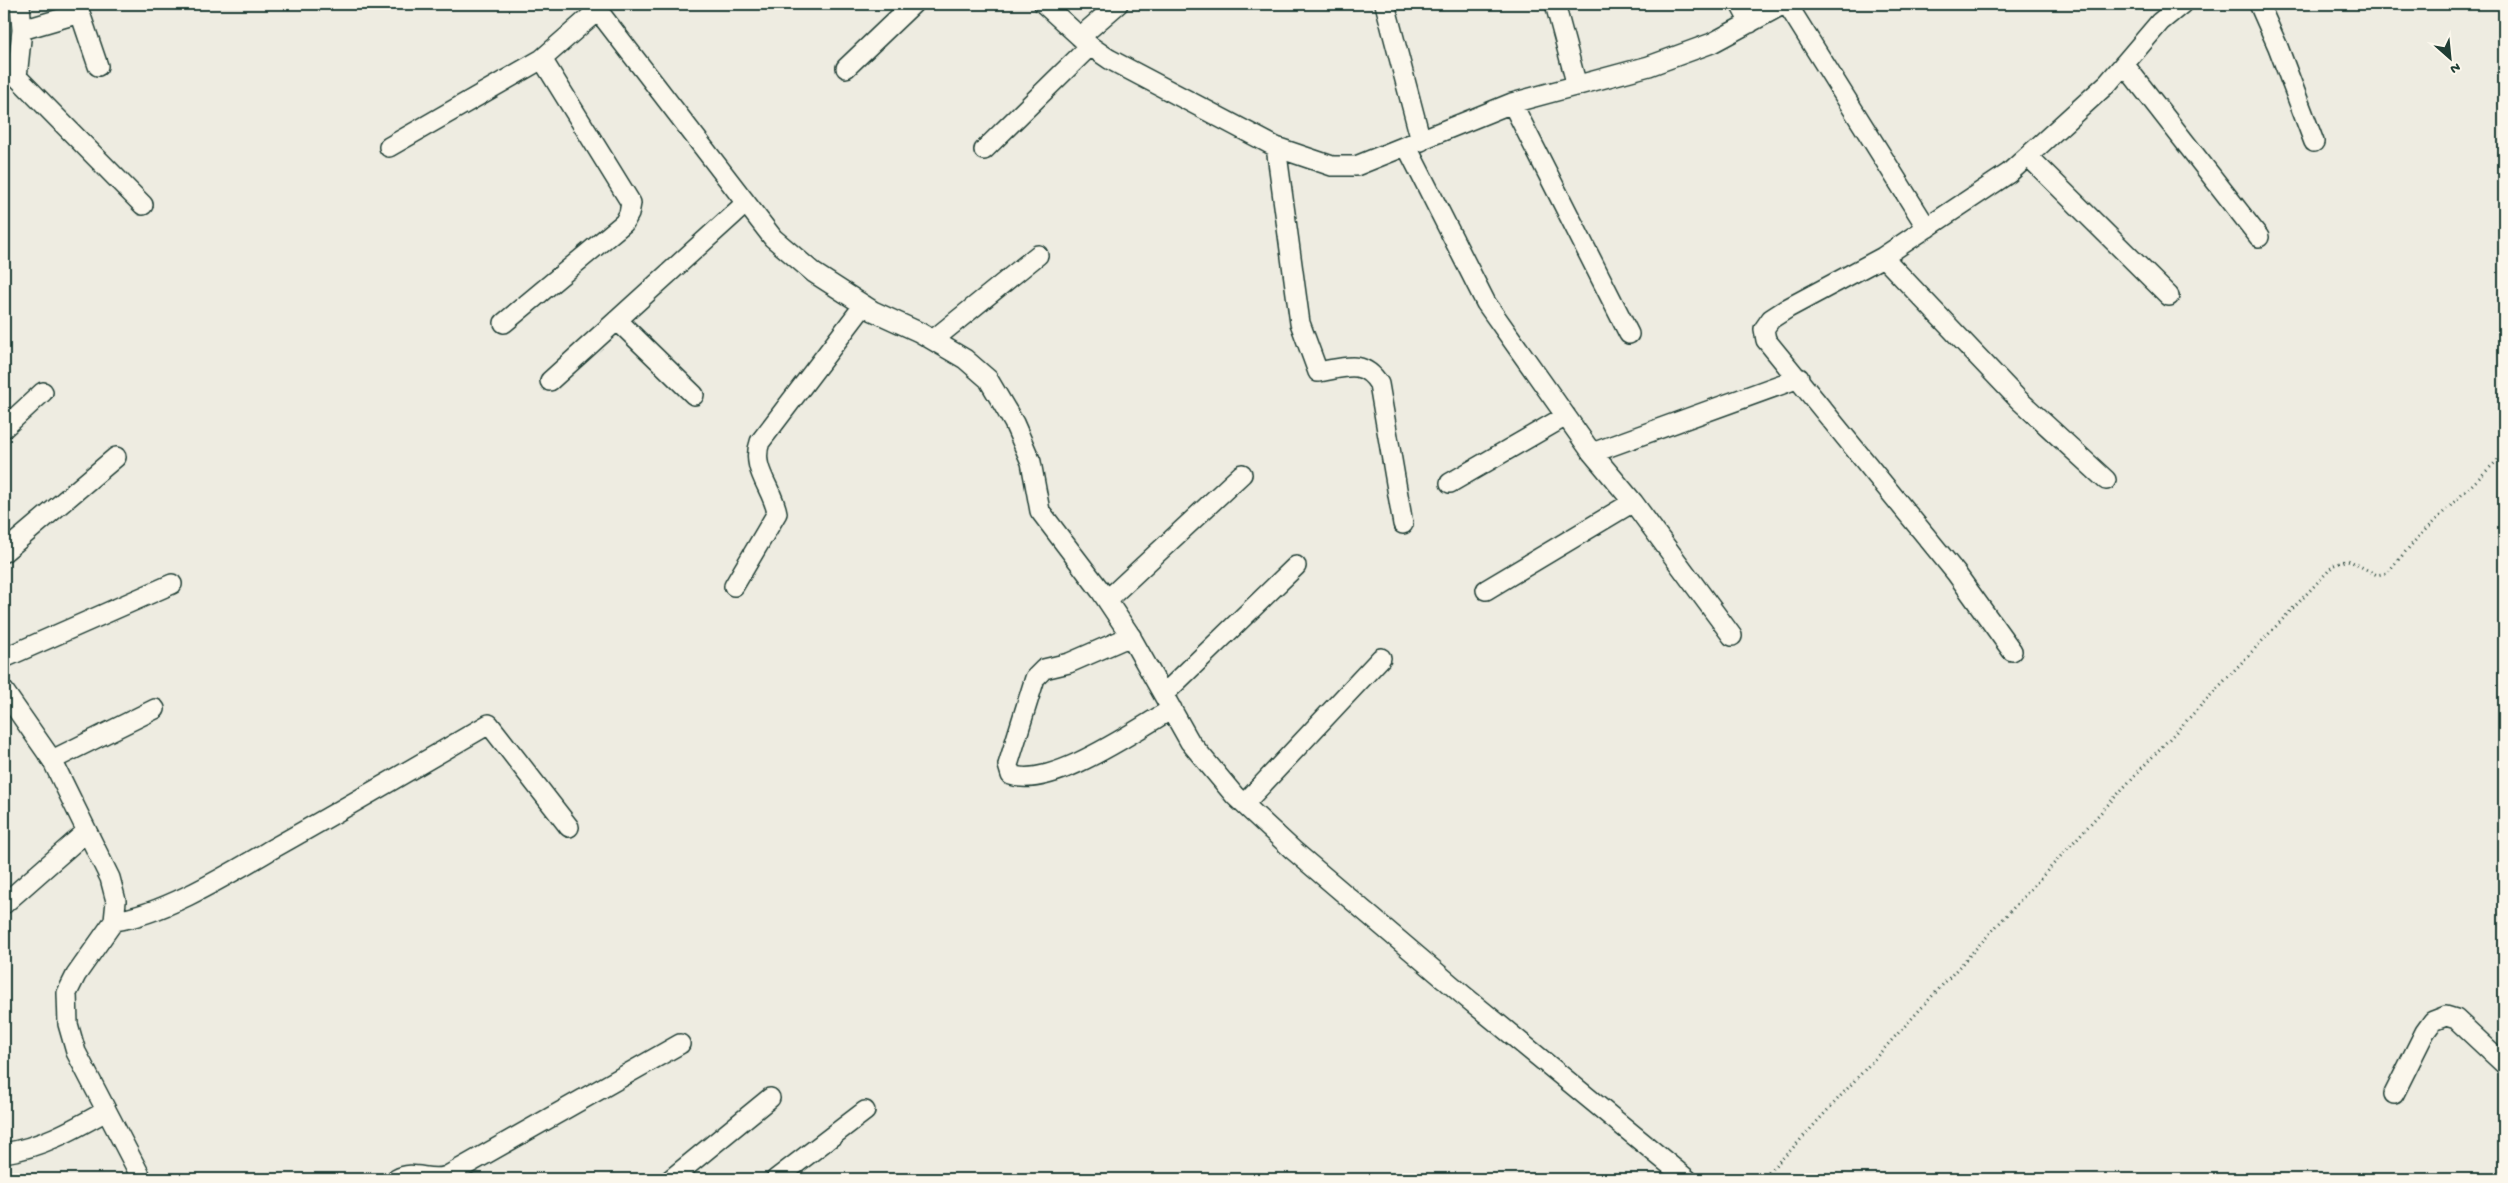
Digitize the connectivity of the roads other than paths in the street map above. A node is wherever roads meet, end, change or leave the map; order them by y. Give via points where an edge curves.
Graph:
1 (20, 4) edge
2 (913, 4) edge
3 (1044, 4) edge
4 (1118, 4) edge
5 (1385, 4) edge
6 (1556, 4) edge
7 (1740, 4) edge
8 (1785, 4) edge
9 (2182, 4) edge
10 (2259, 4) edge
11 (595, 7) edge
12 (1750, 23) junction
13 (22, 30) junction
14 (1085, 42) junction
15 (542, 59) junction
16 (2124, 64) junction
17 (98, 66) dead end
18 (846, 68) dead end
19 (1577, 86) junction
20 (1512, 103) junction
21 (2314, 142) dead end
22 (1414, 144) junction
23 (390, 147) dead end
24 (1276, 147) junction
25 (984, 150) dead end
26 (2028, 156) junction
27 (746, 203) junction
28 (143, 205) dead end
29 (1927, 228) junction
30 (2259, 237) dead end
31 (1038, 255) dead end
32 (1883, 257) junction
33 (2169, 296) dead end
34 (864, 305) junction
35 (617, 320) junction
36 (504, 323) dead end
37 (1629, 334) dead end
38 (933, 340) junction
39 (1799, 378) junction
40 (550, 381) dead end
41 (43, 392) dead end
42 (694, 395) dead end
43 (1566, 416) junction
44 (4, 428) edge
45 (1592, 453) junction
46 (116, 457) dead end
47 (1242, 474) dead end
48 (2106, 480) dead end
49 (1450, 483) dead end
50 (1633, 502) junction
51 (1403, 524) dead end
52 (4, 552) edge
53 (1296, 566) dead end
54 (172, 584) dead end
55 (734, 586) dead end
56 (1486, 590) dead end
57 (1107, 600) junction
58 (1131, 636) junction
59 (1732, 636) dead end
60 (2012, 651) dead end
61 (4, 658) edge
62 (1381, 658) dead end
63 (4, 690) edge
64 (1168, 701) junction
65 (155, 709) dead end
66 (52, 760) junction
67 (1244, 804) junction
68 (569, 827) dead end
69 (87, 831) junction
70 (4, 904) edge
71 (114, 921) junction
72 (680, 1044) dead end
73 (2504, 1064) edge
74 (2394, 1094) dead end
75 (770, 1098) dead end
76 (106, 1111) junction
77 (865, 1111) dead end
78 (4, 1153) edge
79 (142, 1179) edge
80 (397, 1179) edge
81 (671, 1179) edge
82 (776, 1179) edge
83 (1687, 1179) edge

1 - 13 street
2 - 18 street
3 - 14 street
4 - 14 street
5 - 22 street
6 - 19 street
7 - 12 street
8 - 12 street
8 - 29 street
9 - 16 street via 2160,22
10 - 21 street
11 - 15 street
11 - 27 street
12 - 19 street via 1703,47
13 - 17 street via 80,13
13 - 28 street via 17,77
14 - 24 street via 1108,59
14 - 25 street
15 - 23 street
15 - 36 street via 631,203 624,223
16 - 26 street via 2108,83
16 - 30 street
19 - 20 street
20 - 22 street
20 - 37 street
22 - 24 street via 1356,166 1332,166
22 - 43 street via 1486,303
24 - 51 street via 1300,324 1318,372 1358,366 1371,372 1379,384
26 - 29 street
26 - 33 street
27 - 34 street via 773,238 798,261
27 - 35 street
29 - 32 street
31 - 38 street
32 - 39 street via 1808,296 1771,319 1764,329 1766,340
32 - 48 street via 2019,400
34 - 38 street
34 - 55 street via 760,442 756,462 777,513
35 - 40 street
35 - 42 street
38 - 57 street via 965,358 988,379 1014,423 1031,462 1040,511
39 - 45 street
39 - 60 street via 1956,573
41 - 44 street
43 - 45 street
43 - 49 street
45 - 50 street
46 - 52 street
47 - 57 street
50 - 56 street
50 - 59 street
53 - 64 street
54 - 61 street
57 - 58 street
58 - 64 street
58 - 64 street via 1069,663 1044,669 1035,678 1008,765 1012,775 1021,778 1079,764
62 - 67 street
63 - 66 street
64 - 67 street via 1202,758
65 - 66 street
66 - 69 street
67 - 83 street via 1462,994
68 - 71 street via 489,724 231,873 156,910 132,919
69 - 70 street
69 - 71 street via 110,878 116,901
71 - 76 street via 67,993 68,1024 76,1052
72 - 80 street via 447,1176 432,1179 411,1174
73 - 74 street via 2456,1019 2446,1016 2433,1021 2425,1032
75 - 81 street
76 - 78 street via 57,1138
76 - 79 street
77 - 82 street

